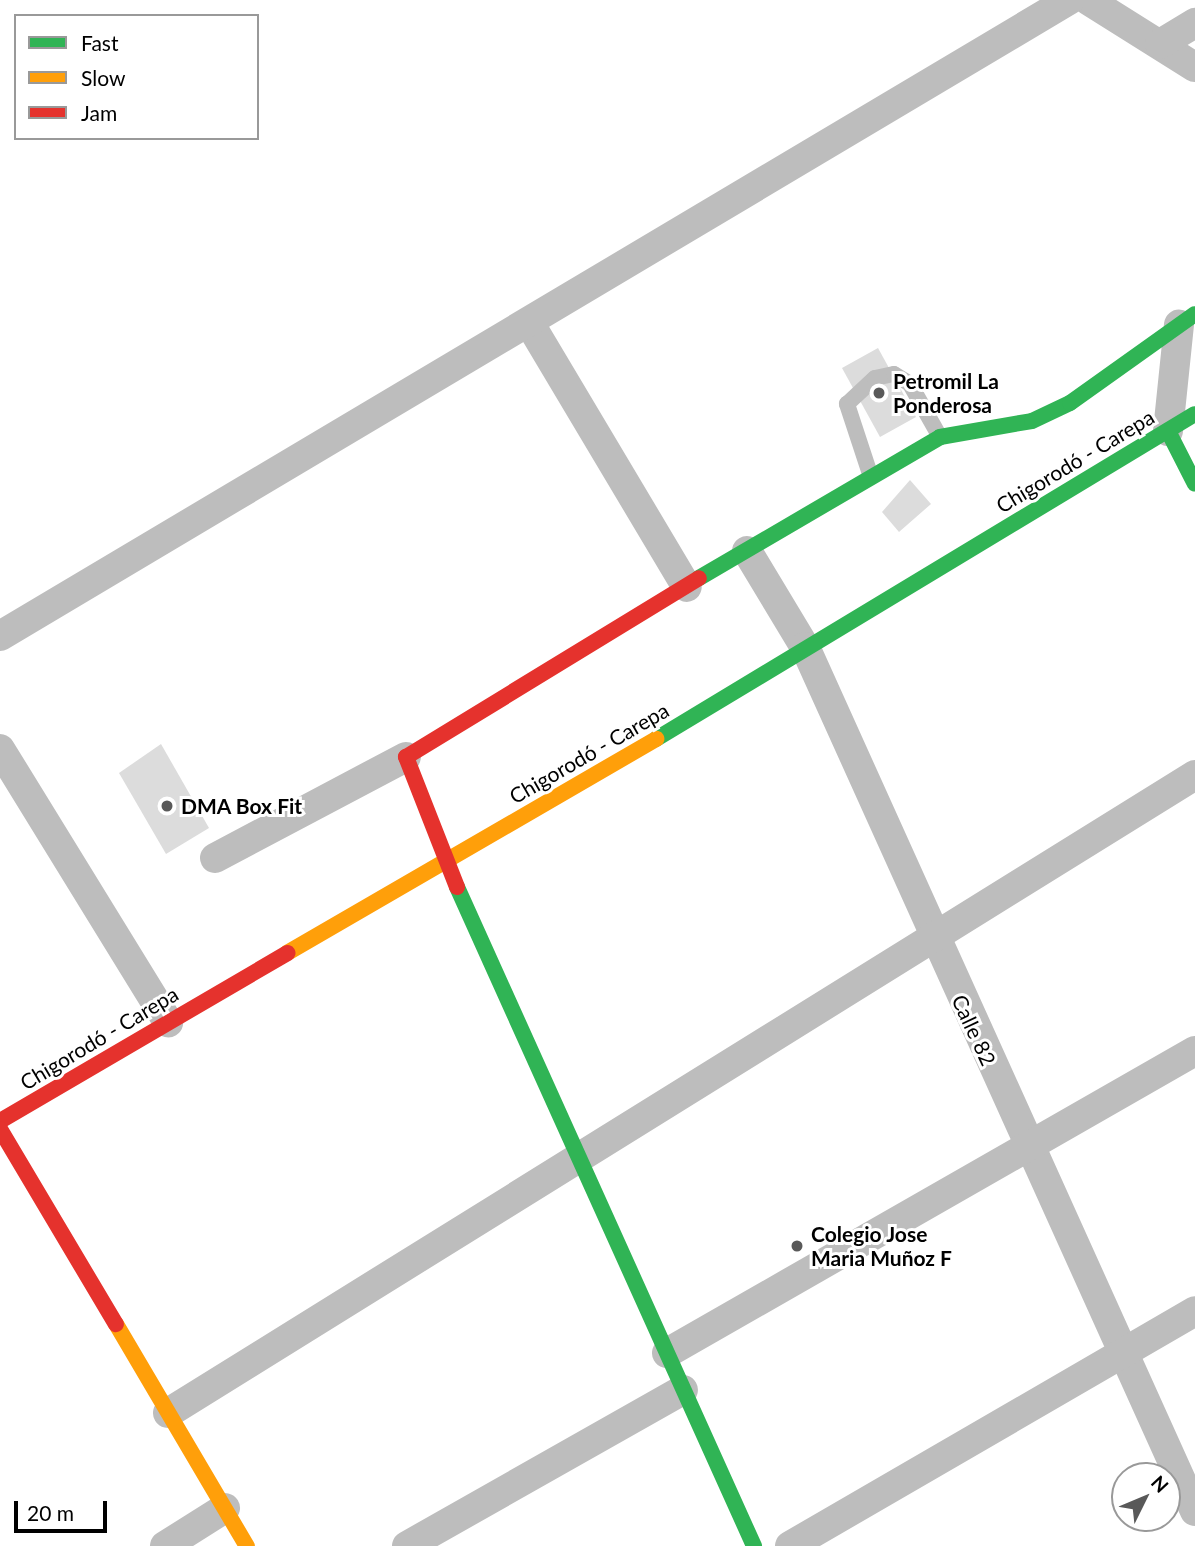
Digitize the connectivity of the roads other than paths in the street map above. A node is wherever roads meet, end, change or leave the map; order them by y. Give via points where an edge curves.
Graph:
1 (1069, 0) edge
2 (1088, 0) edge
3 (1195, 23) edge
4 (1160, 44) junction
5 (1195, 67) edge
6 (1187, 320) edge
7 (530, 324) junction
8 (1195, 414) edge
9 (1168, 431) junction
10 (940, 437) junction
11 (870, 474) junction
12 (1195, 484) edge
13 (747, 551) junction
14 (687, 587) junction
15 (0, 636) edge
16 (805, 648) junction
17 (0, 749) edge
18 (405, 757) junction
19 (1195, 775) edge
20 (215, 858) dead end
21 (446, 862) junction
22 (931, 938) junction
23 (168, 1022) junction
24 (1195, 1051) edge
25 (0, 1121) edge
26 (0, 1129) edge
27 (1027, 1146) junction
28 (579, 1157) junction
29 (1195, 1311) edge
30 (667, 1353) junction
31 (1123, 1353) junction
32 (683, 1390) junction
33 (169, 1413) junction
34 (225, 1508) junction
35 (1195, 1511) edge
36 (165, 1546) edge
37 (247, 1546) edge
38 (407, 1546) edge
39 (754, 1546) edge
40 (790, 1546) edge

1 - 7 street
2 - 4 street
3 - 4 street
4 - 5 street
6 - 9 street
6 - 10 street via 1032,421
7 - 14 street
7 - 15 street
8 - 9 street, Chigorodó - Carepa
9 - 12 street
9 - 16 street, Chigorodó - Carepa
10 - 11 street
10 - 11 lane via 910,384 894,374 857,388 847,404
11 - 13 street
13 - 14 street
13 - 16 street, Calle 82
14 - 18 street
16 - 21 street, Chigorodó - Carepa
16 - 22 street, Calle 82
17 - 23 street
18 - 20 street
18 - 21 street
19 - 22 street
21 - 23 street, Chigorodó - Carepa
21 - 28 street
22 - 27 street, Calle 82
22 - 28 street
23 - 25 street, Chigorodó - Carepa
24 - 27 street
26 - 33 street
27 - 30 street
27 - 31 street, Calle 82
28 - 30 street
28 - 33 street
29 - 31 street
30 - 32 street
31 - 35 street, Calle 82
31 - 40 street
32 - 38 street
32 - 39 street
33 - 34 street
34 - 36 street
34 - 37 street

